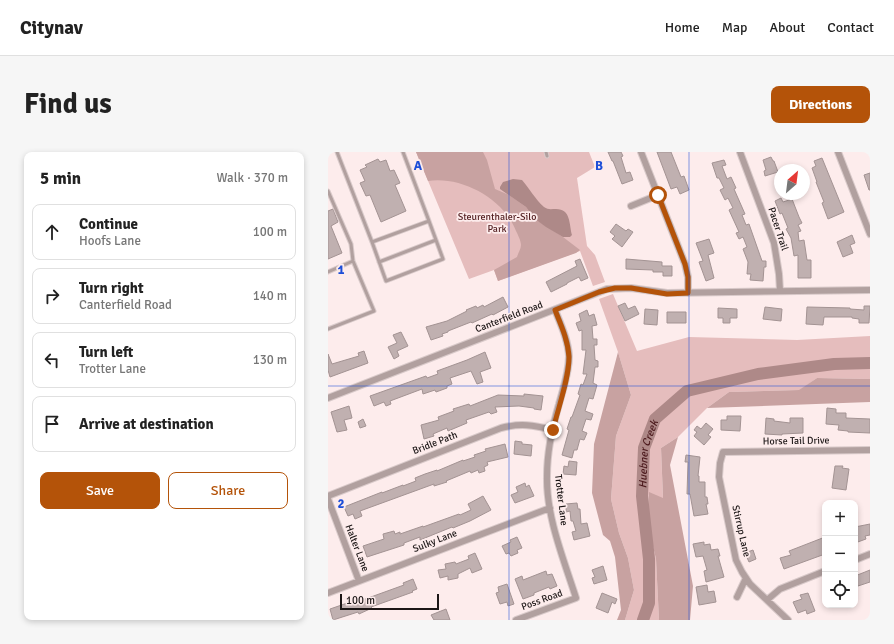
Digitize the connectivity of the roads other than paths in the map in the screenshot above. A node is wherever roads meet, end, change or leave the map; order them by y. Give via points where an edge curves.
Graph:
1 (337, 152) edge
2 (403, 152) edge
3 (641, 152) edge
4 (740, 152) edge
5 (838, 152) edge
6 (328, 191) edge
7 (658, 195) junction
8 (631, 206) dead end
9 (429, 221) junction
10 (870, 234) edge
11 (436, 240) junction
12 (372, 242) junction
13 (354, 261) junction
14 (379, 262) junction
15 (328, 272) edge
16 (870, 290) edge
17 (780, 291) junction
18 (688, 293) junction
19 (555, 310) junction
20 (328, 329) edge
21 (328, 398) edge
22 (553, 430) junction
23 (870, 450) edge
24 (723, 452) joint
25 (328, 497) edge
26 (550, 508) junction
27 (870, 554) edge
28 (858, 559) edge
29 (822, 572) edge
30 (746, 578) junction
31 (359, 581) junction
32 (328, 594) edge
33 (737, 597) dead end
34 (576, 598) joint
35 (767, 600) junction
36 (516, 620) edge
37 (788, 620) edge

1 - 12 lane
2 - 9 lane
3 - 7 street
4 - 17 street, Pacer Trail via 774,243 778,258
5 - 10 street
6 - 13 lane via 351,244
7 - 8 street
7 - 18 street via 685,264
9 - 11 lane
9 - 12 lane
11 - 14 lane
11 - 14 lane via 443,259 386,281
12 - 14 lane
13 - 15 lane
13 - 20 lane via 374,311
16 - 17 street, Canterfield Road
17 - 18 street, Canterfield Road
18 - 19 street, Canterfield Road via 667,294 615,288
19 - 21 street, Canterfield Road
19 - 22 street, Trotter Lane via 565,334 569,356
22 - 25 street, Bridle Path via 528,425 502,428
22 - 26 street, Trotter Lane via 548,453 547,478
23 - 24 street, Horse Tail Drive
24 - 30 street, Stirrup Lane via 719,477 735,553
25 - 31 street, Halter Lane
26 - 31 street, Sulky Lane
26 - 34 street, Trotter Lane
27 - 28 street
29 - 35 street via 780,589
30 - 33 street
30 - 35 street, Stirrup Lane
31 - 32 street, Sulky Lane
34 - 36 street, Poss Road
35 - 37 street, Stirrup Lane

